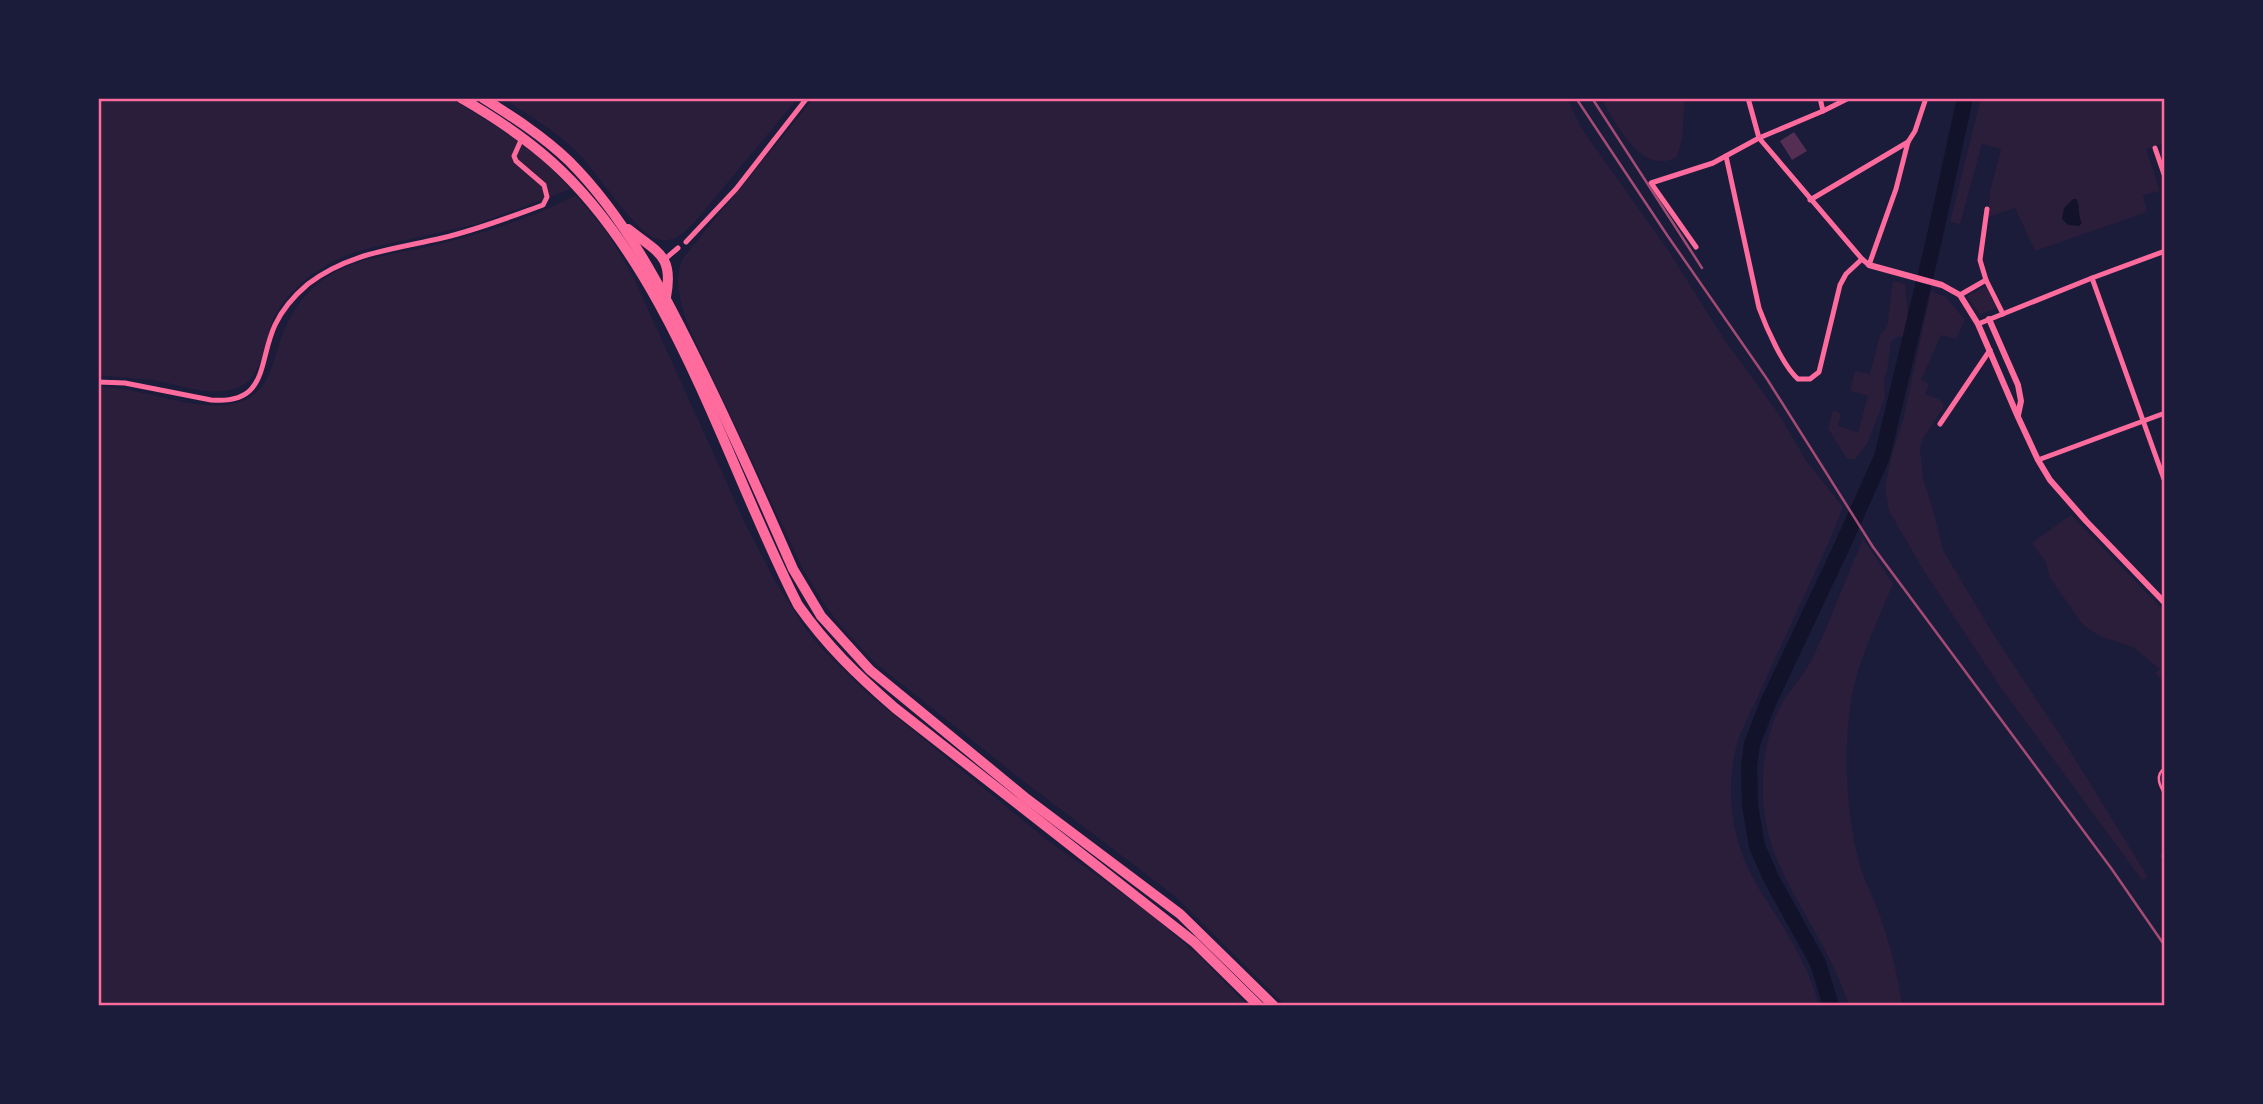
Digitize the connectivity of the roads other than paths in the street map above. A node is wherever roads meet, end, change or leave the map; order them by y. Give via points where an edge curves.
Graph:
1 (461, 98) edge
2 (483, 98) edge
3 (807, 98) edge
4 (1748, 98) edge
5 (1821, 98) edge
6 (1849, 98) edge
7 (1926, 98) edge
8 (1823, 111) junction
9 (522, 138) junction
10 (1759, 138) junction
11 (1908, 142) junction
12 (2155, 148) dead end
13 (1726, 156) junction
14 (2165, 177) edge
15 (1810, 200) junction
16 (1987, 209) dead end
17 (622, 224) junction
18 (686, 242) dead end
19 (1696, 247) dead end
20 (678, 248) dead end
21 (2165, 251) edge
22 (665, 259) junction
23 (1862, 259) junction
24 (1869, 265) junction
25 (2092, 278) junction
26 (1986, 280) junction
27 (1960, 295) junction
28 (666, 298) junction
29 (2003, 314) junction
30 (1989, 319) junction
31 (1978, 324) junction
32 (1990, 350) junction
33 (98, 382) edge
34 (2165, 413) edge
35 (2018, 417) junction
36 (2144, 421) junction
37 (1940, 424) dead end
38 (2038, 460) junction
39 (2165, 482) edge
40 (2165, 603) edge
41 (2165, 768) edge
42 (2165, 795) edge
43 (2165, 846) edge
44 (2165, 869) edge
45 (1258, 1006) edge
46 (1274, 1006) edge

1 - 9 highway
2 - 17 highway via 569,161
3 - 18 street via 736,189
4 - 10 street
5 - 8 street
6 - 8 street
7 - 11 street
8 - 10 street
9 - 33 street via 514,156 544,185 547,197 543,205 491,225 357,257 324,273 281,314 258,380 240,397 211,400
9 - 45 highway via 553,163 626,250 690,366 786,581 816,630 848,667 895,708 1194,942
10 - 13 street
10 - 15 street
11 - 15 street
11 - 24 street
12 - 14 street
13 - 19 street via 1651,183
13 - 23 street via 1762,315 1798,379 1810,379 1819,372 1840,285
15 - 23 street
16 - 26 street via 1980,252
17 - 22 highway
17 - 28 highway
20 - 22 street
21 - 25 street
22 - 28 highway via 669,274
23 - 24 street
24 - 27 street via 1942,285
25 - 29 street
25 - 36 street
26 - 27 street
26 - 29 street
27 - 31 street
28 - 46 highway via 793,569 839,638 923,715 1180,914
29 - 30 street
30 - 31 street
30 - 35 street via 2018,385
31 - 32 street
32 - 35 street
32 - 37 street
34 - 36 street
35 - 38 street
36 - 38 street
36 - 39 street
38 - 40 street via 2087,522
41 - 42 lane via 2158,779
43 - 44 lane

